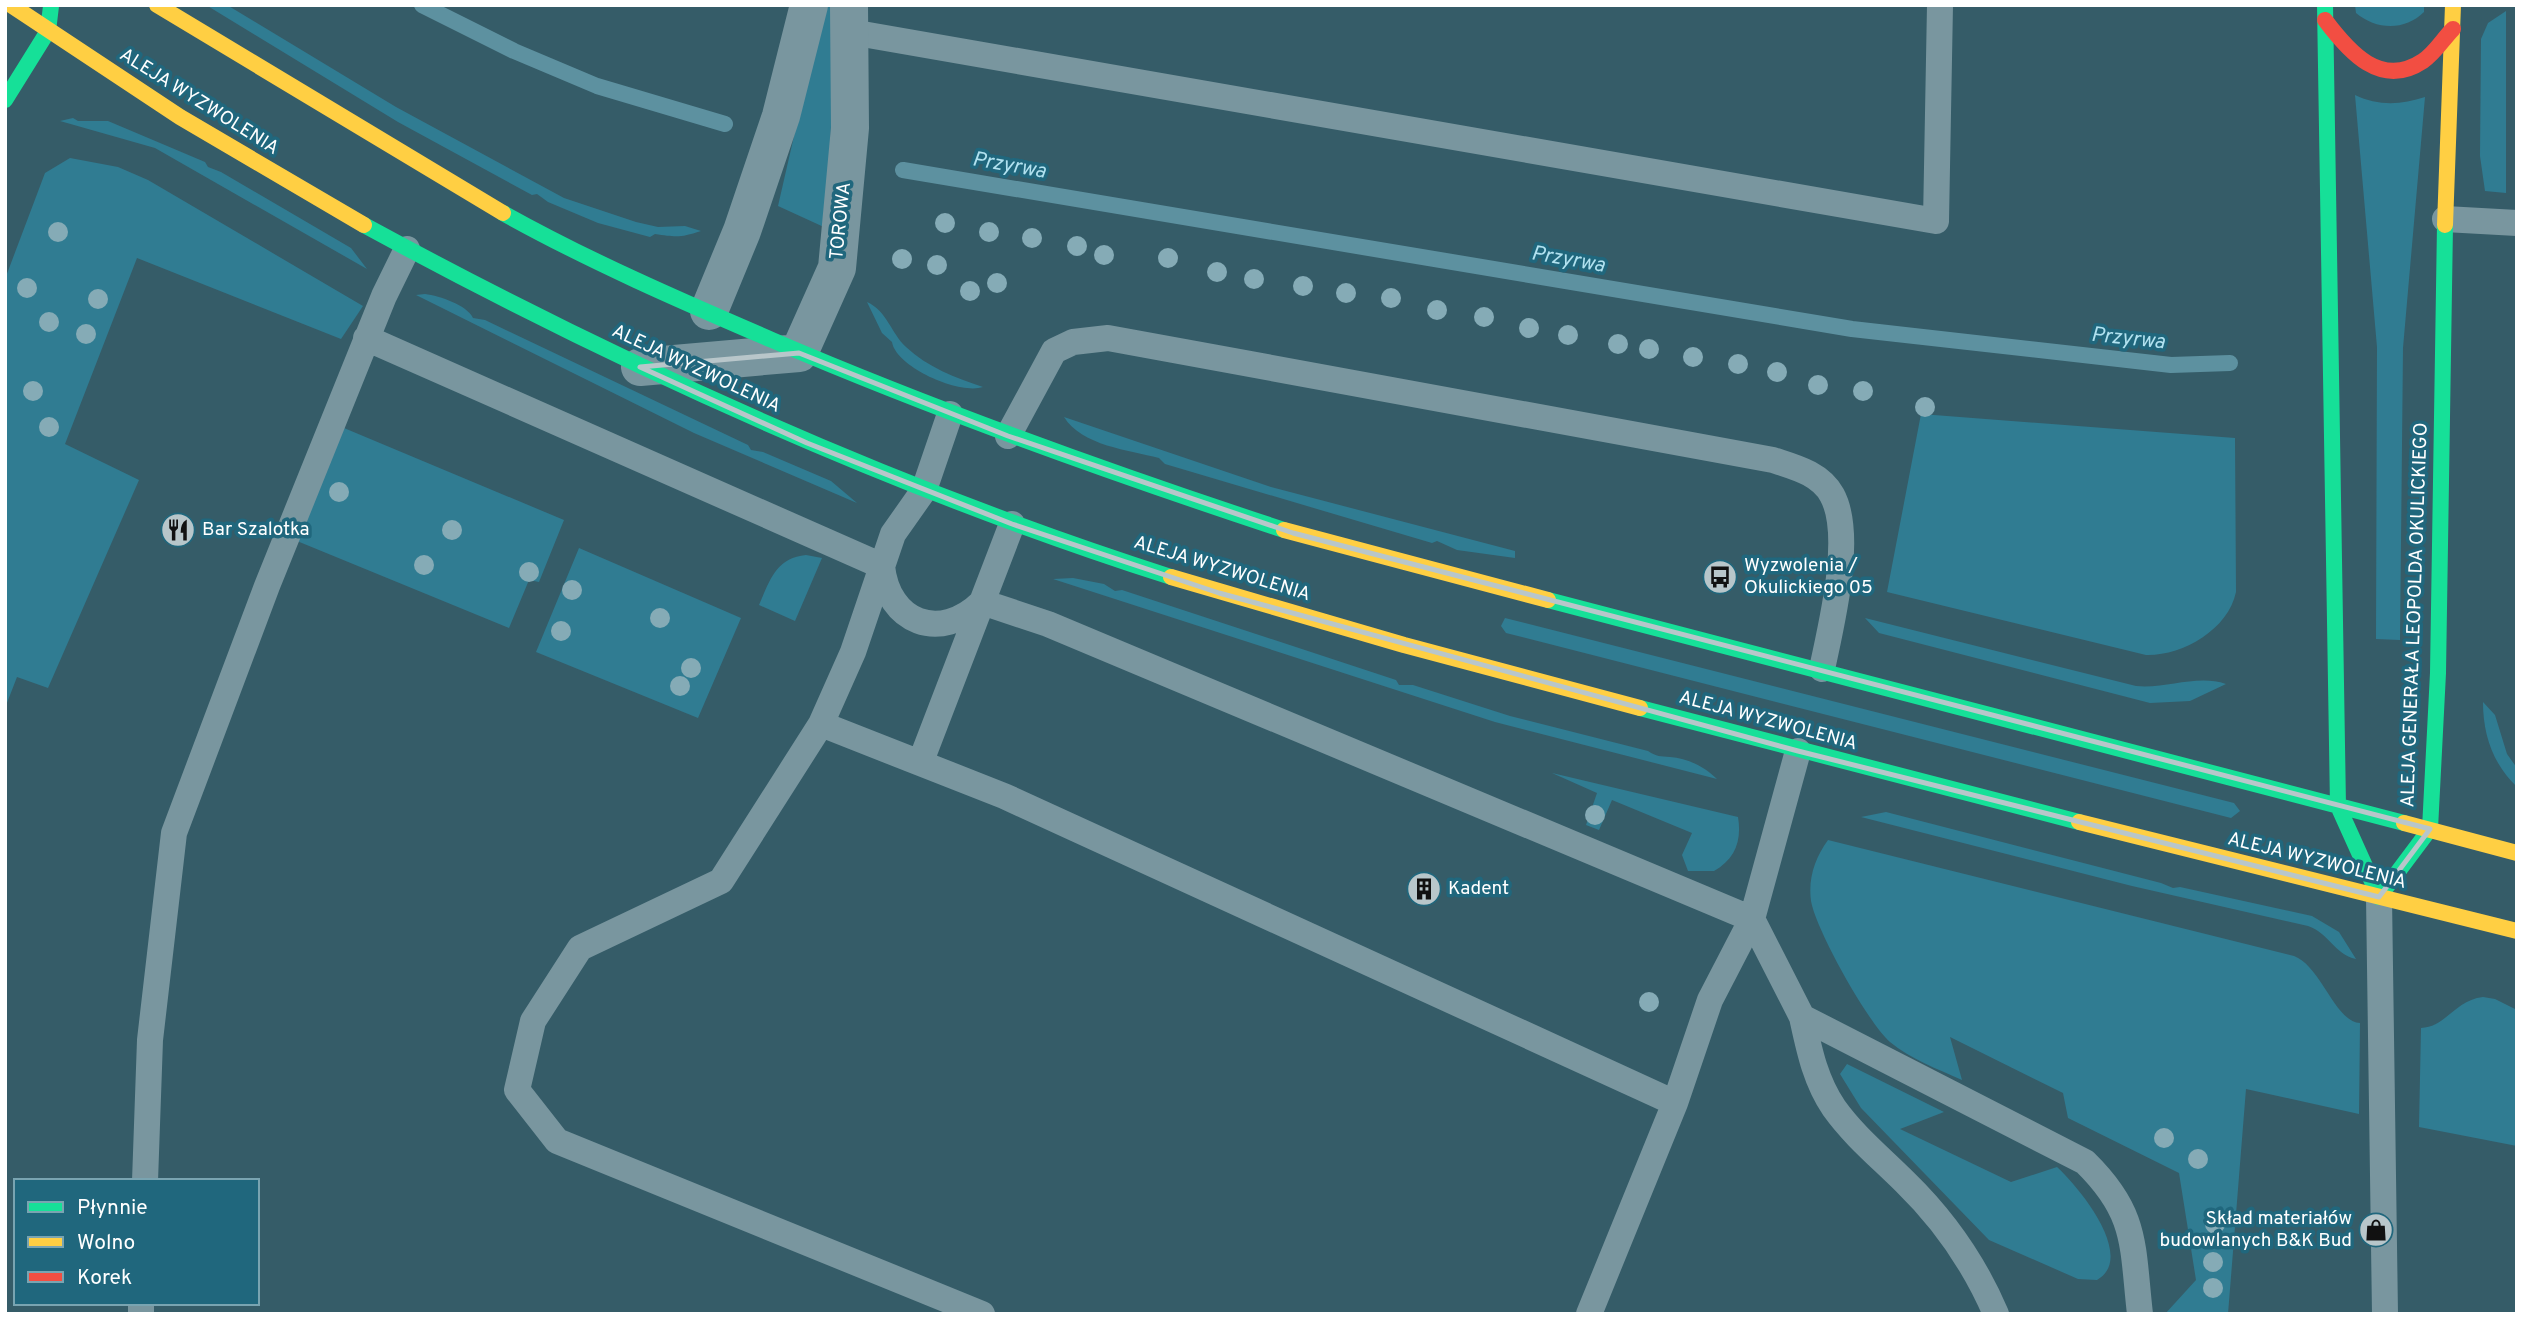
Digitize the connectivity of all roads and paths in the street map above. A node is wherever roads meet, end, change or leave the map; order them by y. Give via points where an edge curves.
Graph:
1 (11, 5) edge
2 (51, 5) edge
3 (158, 5) edge
4 (809, 5) edge
5 (1940, 5) edge
6 (2302, 5) edge
7 (2453, 5) edge
8 (2325, 13) edge
9 (850, 19) edge
10 (2453, 29) junction
11 (48, 31) junction
12 (5, 100) edge
13 (2445, 219) junction
14 (2517, 223) edge
15 (407, 249) junction
16 (709, 311) junction
17 (366, 338) junction
18 (799, 353) junction
19 (640, 367) junction
20 (950, 414) junction
21 (1008, 436) junction
22 (924, 490) junction
23 (1012, 524) junction
24 (882, 566) junction
25 (982, 602) junction
26 (1822, 669) junction
27 (821, 724) junction
28 (1798, 751) junction
29 (921, 761) junction
30 (2338, 806) junction
31 (2430, 829) junction
32 (2517, 853) edge
33 (2379, 897) junction
34 (1752, 919) junction
35 (2517, 931) edge
36 (1802, 1017) junction
37 (1675, 1103) junction
38 (145, 1179) edge
39 (982, 1314) edge
40 (1589, 1314) edge
41 (1996, 1314) edge
42 (2140, 1314) edge
43 (2385, 1314) edge

1 - 11 main road, ALEJA WYZWOLENIA
2 - 11 main road
3 - 16 main road via 453,184 559,242
4 - 16 street via 777,129
5 - 9 lane via 1936,221
6 - 8 lane
7 - 10 main road, ALEJA GENERAŁA LEOPOLDA OKULICKIEGO
8 - 10 main road via 2347,51 2367,67 2389,71 2412,68 2425,60
8 - 30 main road
9 - 18 street, TOROWA via 850,128 837,268
10 - 13 main road, ALEJA GENERAŁA LEOPOLDA OKULICKIEGO
11 - 12 main road
11 - 15 main road, ALEJA WYZWOLENIA via 330,208
13 - 14 lane
13 - 31 main road, ALEJA GENERAŁA LEOPOLDA OKULICKIEGO via 2438,660
15 - 17 lane
15 - 19 main road, ALEJA WYZWOLENIA
16 - 18 main road
17 - 24 lane
17 - 38 lane via 174,832 150,1040
18 - 19 street
18 - 20 main road
19 - 22 main road, ALEJA WYZWOLENIA
20 - 21 main road
20 - 22 lane
21 - 26 main road via 1293,533
21 - 26 lane via 1054,351 1073,342 1108,338 1773,460 1808,472 1832,494 1839,522 1837,597
22 - 23 main road, ALEJA WYZWOLENIA
22 - 24 lane via 893,534
23 - 25 lane
23 - 28 main road, ALEJA WYZWOLENIA via 1219,593
24 - 25 lane via 891,601 920,621 954,622
24 - 27 lane via 853,652
25 - 29 lane
25 - 34 lane via 1048,624
26 - 30 main road
27 - 29 lane
27 - 39 lane via 721,881 580,948 533,1021 517,1090 556,1141
28 - 33 main road, ALEJA WYZWOLENIA
28 - 34 lane
29 - 37 lane
30 - 31 main road
30 - 33 main road
31 - 32 main road
31 - 33 main road, ALEJA GENERAŁA LEOPOLDA OKULICKIEGO
33 - 35 main road, ALEJA WYZWOLENIA
33 - 43 lane
34 - 36 lane
34 - 37 lane via 1713,994
36 - 41 lane via 1812,1065 1833,1107 1933,1212 1985,1288
36 - 42 lane via 2085,1162 2108,1185 2129,1222
37 - 40 lane

